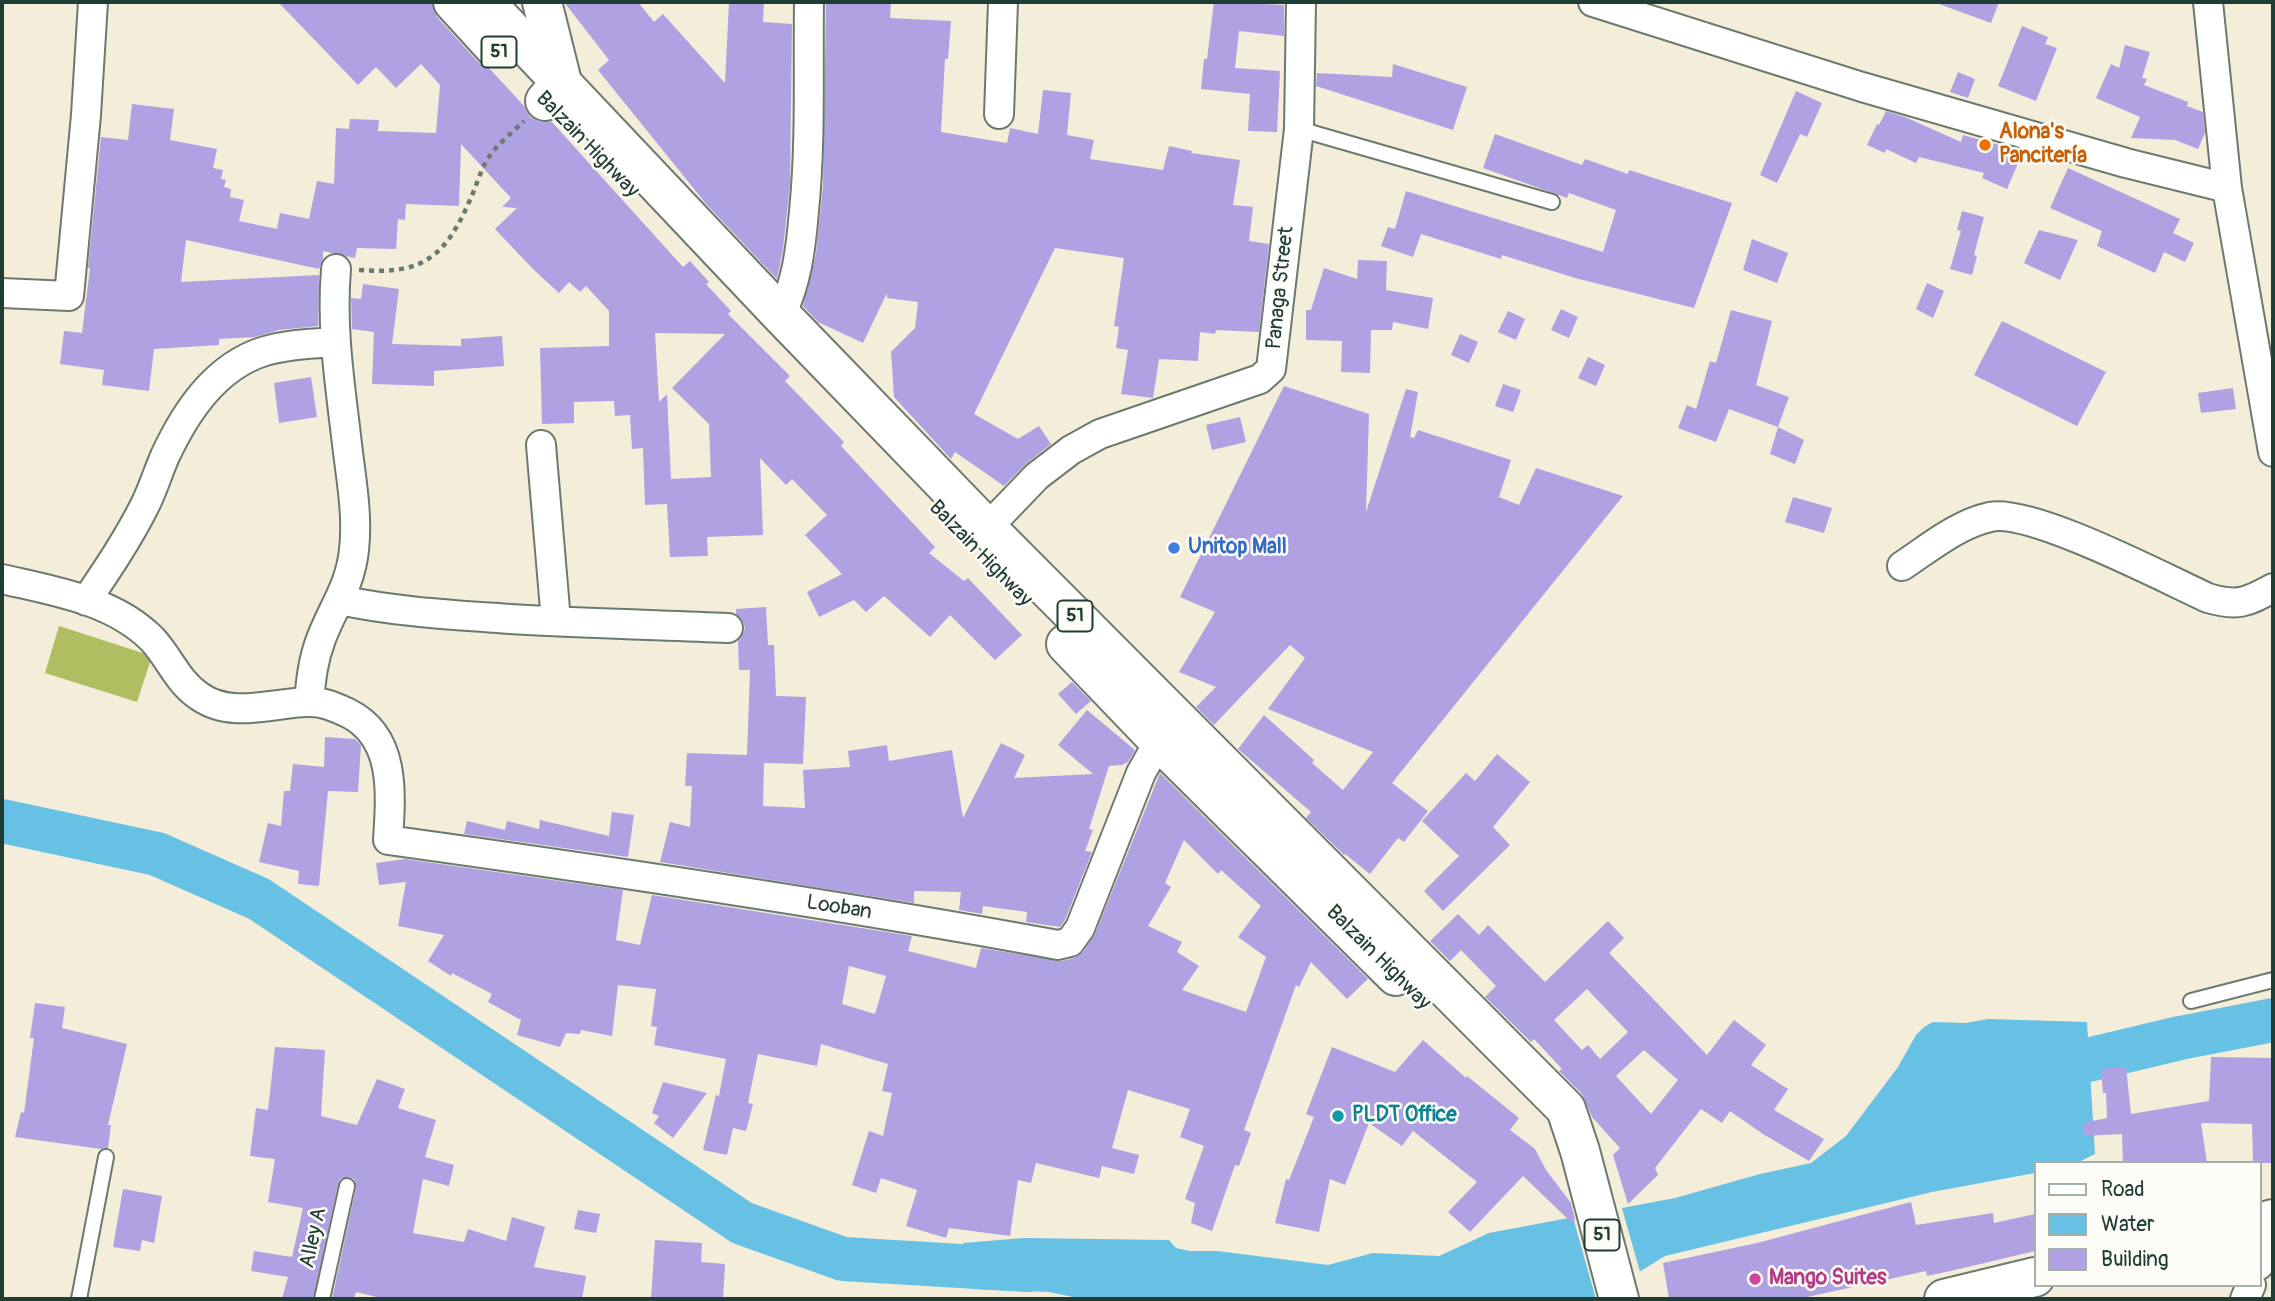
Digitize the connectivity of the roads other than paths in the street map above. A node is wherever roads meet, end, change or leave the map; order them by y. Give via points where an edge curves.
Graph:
1 (93, 2) edge
2 (453, 2) edge
3 (485, 2) edge
4 (542, 2) edge
5 (809, 2) edge
6 (1003, 2) edge
7 (1301, 2) edge
8 (1593, 2) edge
9 (2208, 2) edge
10 (554, 92) junction
11 (999, 114) dead end
12 (1299, 130) junction
13 (2227, 188) junction
14 (1552, 202) dead end
15 (336, 269) road end
16 (2, 293) edge
17 (780, 315) junction
18 (334, 342) junction
19 (541, 445) dead end
20 (2273, 452) edge
21 (987, 528) junction
22 (1902, 566) dead end
23 (2, 579) edge
24 (2273, 587) edge
25 (340, 600) junction
26 (86, 601) junction
27 (556, 621) junction
28 (728, 628) dead end
29 (309, 702) junction
30 (1159, 741) junction
31 (2273, 980) edge
32 (2191, 1001) dead end
33 (106, 1157) dead end
34 (1582, 1161) junction
35 (347, 1186) dead end
36 (2273, 1231) edge
37 (2261, 1260) edge
38 (2034, 1277) edge
39 (79, 1299) edge
40 (323, 1299) edge
41 (1619, 1299) edge
42 (1945, 1299) edge

1 - 16 street via 69,296
2 - 10 main road, Balzain Highway / 51
3 - 10 main road, Balzain Highway / 51
4 - 10 main road
5 - 17 street via 808,174 794,278
6 - 11 street
7 - 12 street, Panaga Street
8 - 13 street via 1862,87
9 - 13 street
10 - 17 main road, Balzain Highway / 51
10 - 30 main road, Balzain Highway / 51
12 - 14 lane
12 - 21 street, Panaga Street via 1271,369 1260,379 1100,434 1071,450 1037,476
13 - 20 street
15 - 18 street
17 - 21 main road, Balzain Highway / 51
18 - 25 street via 355,511 354,551
18 - 26 street via 265,351 233,365 210,385 166,454 116,557
19 - 27 street
21 - 34 main road, Balzain Highway / 51 via 1566,1109
22 - 24 street via 1969,524 2006,516 2071,536 2226,603 2252,600
23 - 26 street
25 - 27 street via 424,613
25 - 29 street via 321,636
26 - 29 street via 113,610 139,627 175,673 199,696 217,705 240,708
27 - 28 street
29 - 30 street, Looban via 358,718 375,733 385,757 390,796 388,840 573,865 1064,945 1080,928
30 - 34 main road, Balzain Highway / 51
31 - 32 lane
33 - 39 lane
34 - 41 main road, Balzain Highway / 51
35 - 40 lane, Alley A
36 - 37 street
38 - 42 main road

